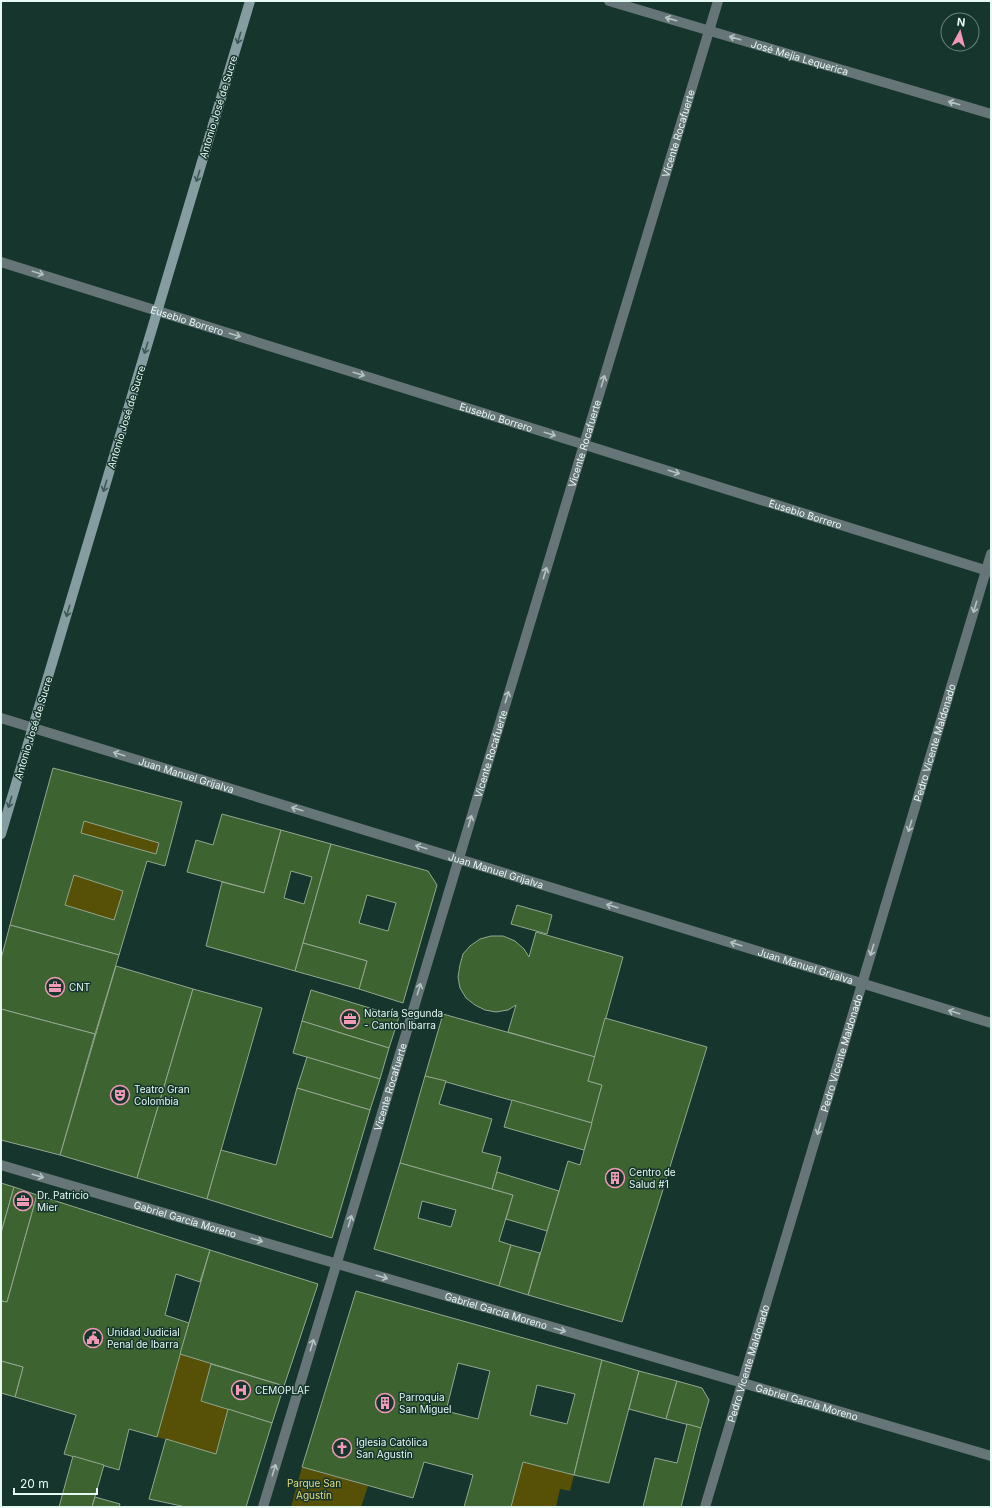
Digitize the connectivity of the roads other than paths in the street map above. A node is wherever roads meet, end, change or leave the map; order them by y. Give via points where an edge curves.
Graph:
1 (250, 1) edge
2 (609, 1) edge
3 (718, 1) edge
4 (709, 30) junction
5 (991, 114) edge
6 (1, 262) edge
7 (157, 311) junction
8 (584, 444) junction
9 (991, 554) edge
10 (989, 571) edge
11 (1, 718) edge
12 (33, 727) junction
13 (1, 834) edge
14 (458, 859) junction
15 (862, 983) junction
16 (991, 1023) edge
17 (1, 1165) edge
18 (336, 1264) junction
19 (742, 1383) junction
20 (991, 1456) edge
21 (263, 1507) edge
22 (705, 1507) edge

1 -> 7 street, Antonio José de Sucre
4 -> 2 street, José Mejia Lequerica
3 - 4 street, Vicente Rocafuerte
5 -> 4 street, José Mejia Lequerica
8 -> 4 street, Vicente Rocafuerte
6 -> 7 street, Eusebio Borrero
7 -> 8 street, Eusebio Borrero
7 -> 12 street, Antonio José de Sucre
8 -> 10 street, Eusebio Borrero
14 -> 8 street, Vicente Rocafuerte
9 - 10 street, Pedro Vicente Maldonado
10 -> 15 street, Pedro Vicente Maldonado
11 - 12 street, Juan Manuel Grijalva
12 -> 13 street, Antonio José de Sucre
14 -> 12 street, Juan Manuel Grijalva
15 -> 14 street, Juan Manuel Grijalva
18 -> 14 street, Vicente Rocafuerte
16 -> 15 street, Juan Manuel Grijalva
15 -> 19 street, Pedro Vicente Maldonado
17 -> 18 street, Gabriel García Moreno
18 -> 19 street, Gabriel García Moreno
21 -> 18 street, Vicente Rocafuerte
19 - 20 street, Gabriel García Moreno
19 - 22 street, Pedro Vicente Maldonado

